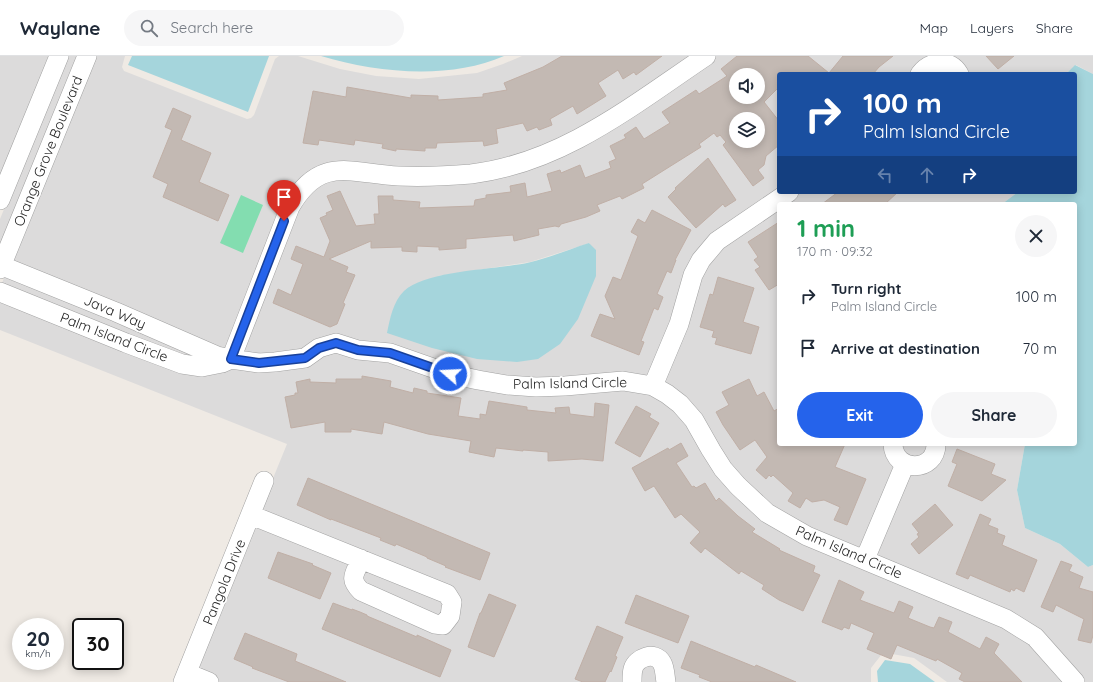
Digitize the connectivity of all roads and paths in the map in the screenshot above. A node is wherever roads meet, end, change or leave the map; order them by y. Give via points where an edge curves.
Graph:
1 (59, 56) edge
2 (87, 56) edge
3 (706, 56) edge
4 (922, 72) edge
5 (957, 72) edge
6 (786, 194) edge
7 (0, 200) edge
8 (1, 266) edge
9 (0, 292) edge
10 (231, 359) junction
11 (653, 386) junction
12 (893, 446) edge
13 (936, 446) edge
14 (904, 464) junction
15 (264, 481) dead end
16 (251, 515) junction
17 (361, 559) junction
18 (865, 559) junction
19 (185, 677) edge
20 (209, 682) edge
21 (632, 682) edge
22 (666, 682) edge
23 (1075, 682) edge

1 - 7 street, Orange Grove Boulevard
2 - 8 street, Orange Grove Boulevard
3 - 10 street via 594,131 528,161 478,172 432,177 398,176 346,169 328,172 311,180 298,193 290,207
4 - 5 street via 930,65 945,63
6 - 11 street via 717,241 701,260 693,275 679,324
8 - 10 street, Java Way via 217,356
9 - 10 street, Palm Island Circle via 182,364 202,367
10 - 11 street, Palm Island Circle via 259,363 305,358 319,348 336,343 358,350 390,353 450,374 507,385 564,386 623,380
11 - 18 street, Palm Island Circle via 680,404 694,420 723,469 767,513 807,536
12 - 14 street via 895,453
13 - 14 street via 931,459 925,463 918,466
14 - 18 street
15 - 16 street, Pangola Drive
16 - 17 street
16 - 19 street, Pangola Drive
17 - 17 street via 447,594 452,602 450,616 443,625 436,624 361,591 354,584 353,577
18 - 23 street, Palm Island Circle via 1006,619 1035,637
19 - 20 street
21 - 22 street via 633,669 638,660 644,657 658,659 662,664

